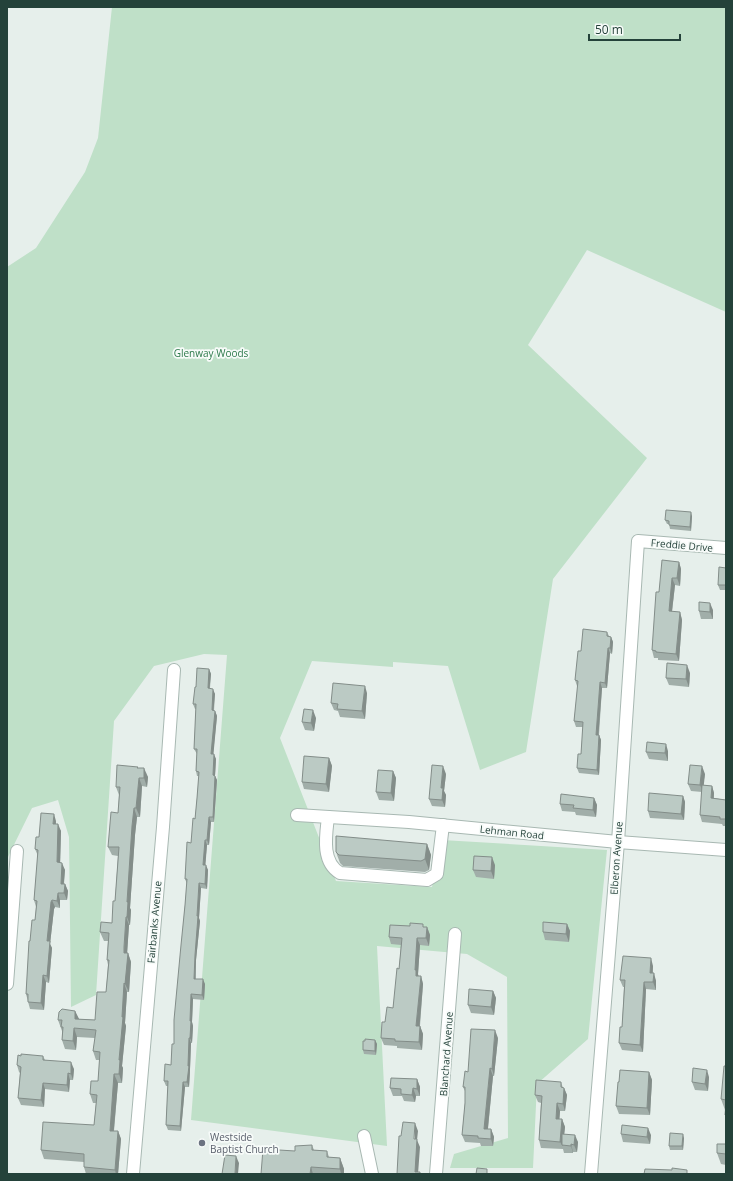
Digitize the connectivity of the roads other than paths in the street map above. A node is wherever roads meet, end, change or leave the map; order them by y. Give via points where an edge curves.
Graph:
1 (638, 541) joint
2 (726, 548) edge
3 (174, 670) dead end
4 (298, 815) dead end
5 (328, 817) junction
6 (443, 825) junction
7 (618, 842) junction
8 (726, 850) edge
9 (18, 851) dead end
10 (455, 934) dead end
11 (7, 984) edge
12 (364, 1136) dead end
13 (133, 1174) edge
14 (372, 1174) edge
15 (436, 1174) edge
16 (591, 1174) edge

1 - 2 street, Freddie Drive
1 - 7 street, Elberon Avenue
3 - 13 street, Fairbanks Avenue
4 - 5 street, Lehman Road
5 - 6 street, Lehman Road
5 - 6 street via 326,846 330,863 335,870 340,873 427,880 437,874
6 - 7 street, Lehman Road
7 - 8 street, Lehman Road
7 - 16 street, Elberon Avenue
9 - 11 street
10 - 15 street, Blanchard Avenue
12 - 14 street

